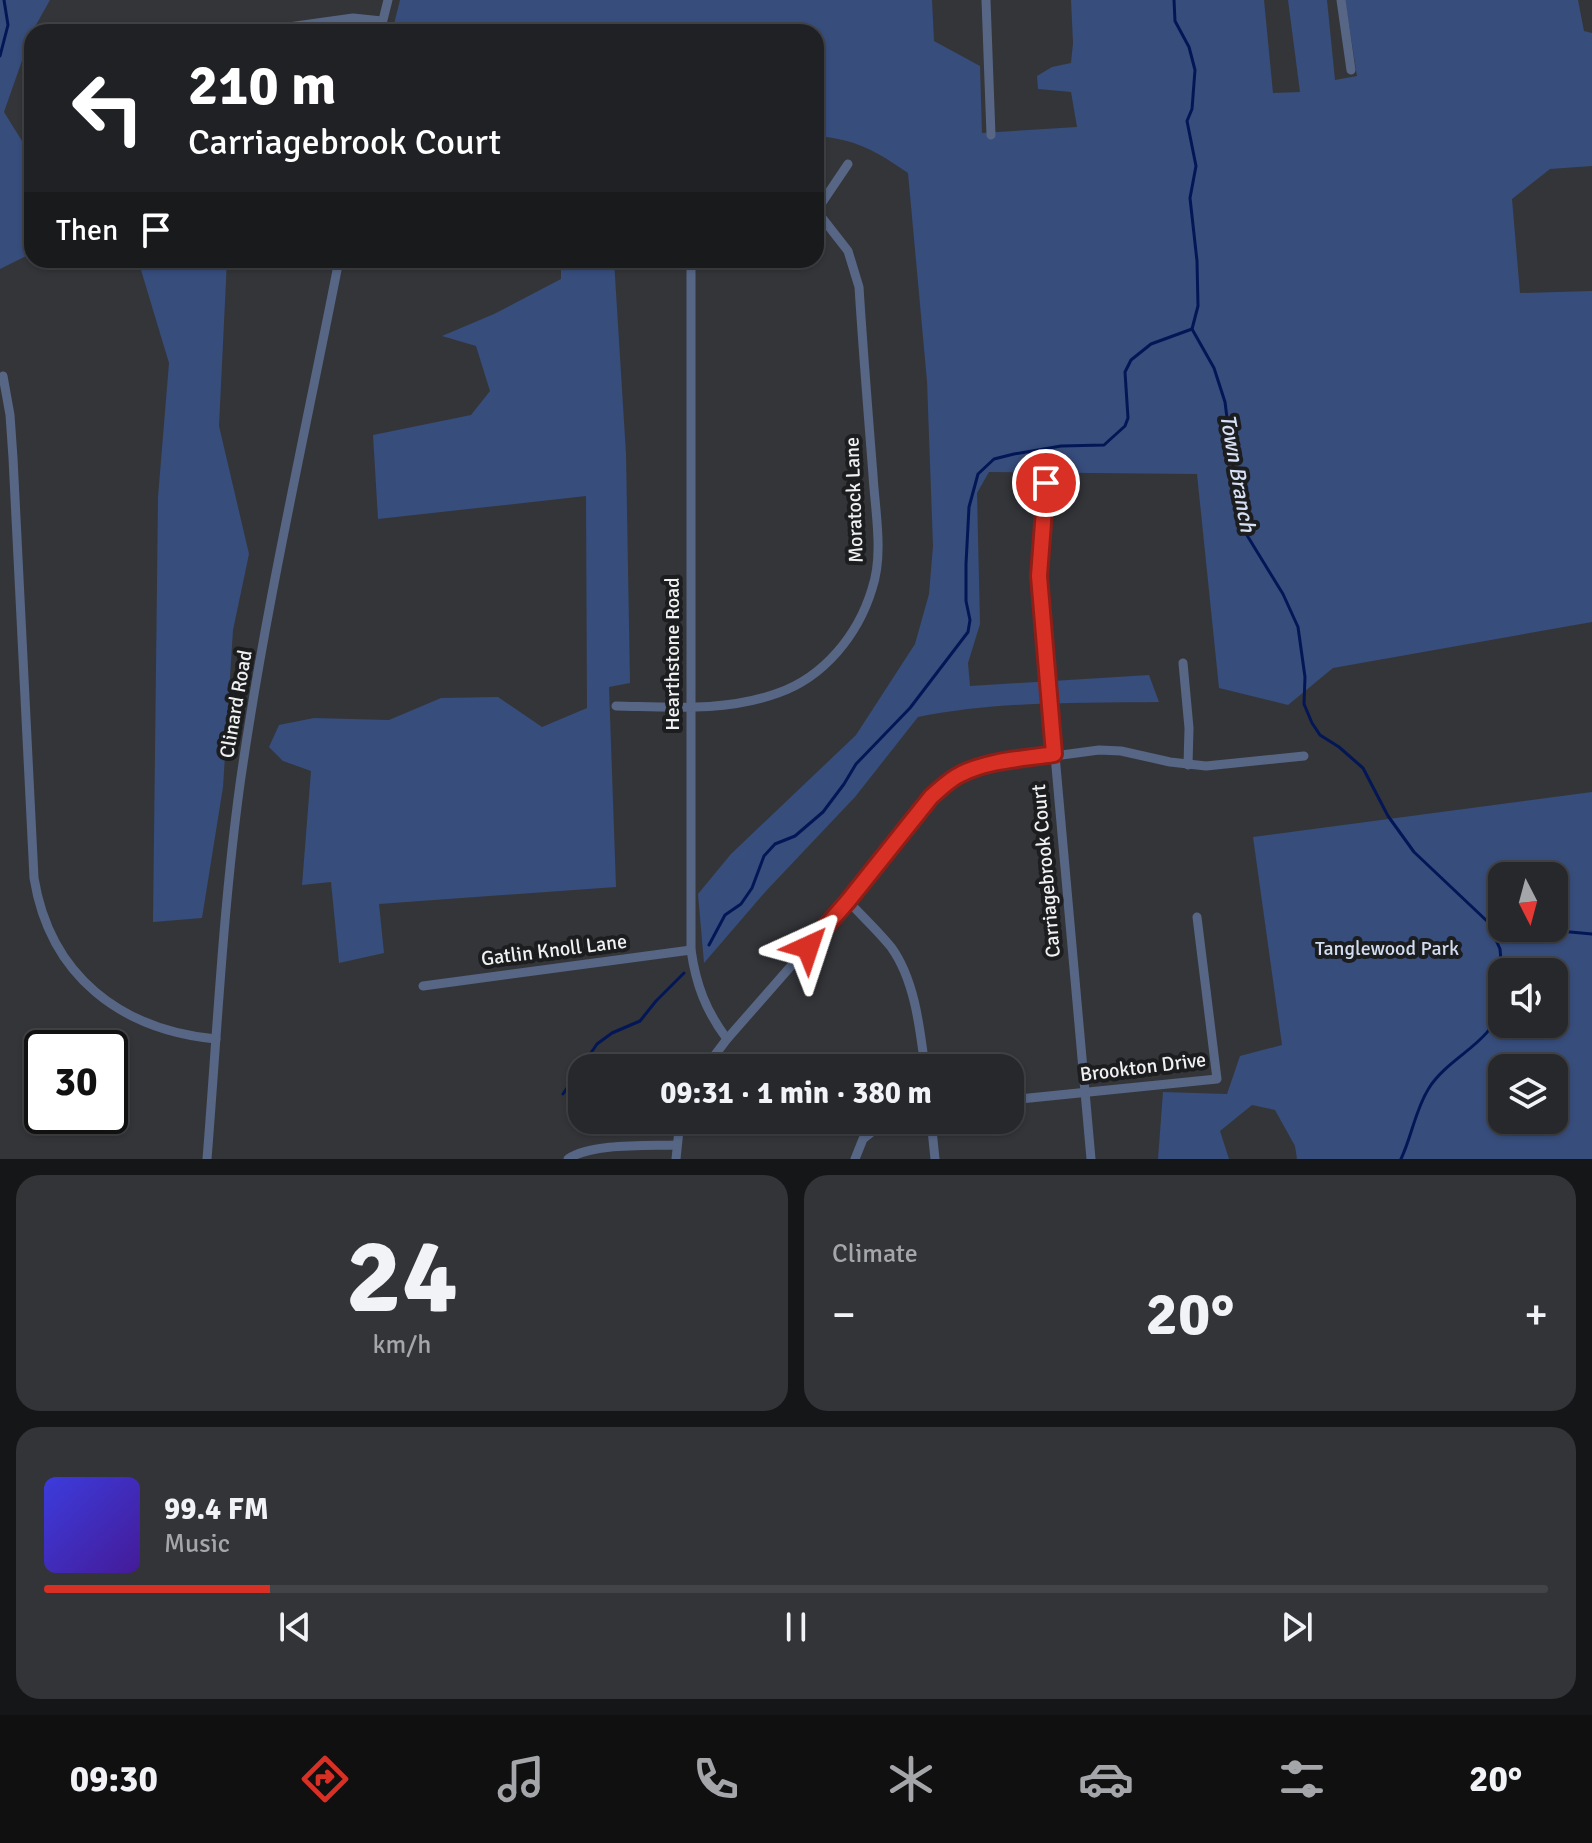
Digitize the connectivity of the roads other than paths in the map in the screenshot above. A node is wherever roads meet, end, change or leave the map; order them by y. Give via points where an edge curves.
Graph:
1 (388, 0) edge
2 (986, 0) edge
3 (1341, 0) edge
4 (382, 21) junction
5 (310, 24) edge
6 (381, 24) edge
7 (1351, 70) dead end
8 (991, 135) dead end
9 (848, 164) dead end
10 (824, 198) edge
11 (824, 220) edge
12 (337, 268) edge
13 (691, 268) edge
14 (3, 376) dead end
15 (1046, 483) dead end
16 (1183, 663) dead end
17 (616, 706) dead end
18 (690, 708) junction
19 (1054, 754) junction
20 (1304, 756) dead end
21 (1188, 765) junction
22 (848, 901) junction
23 (1197, 917) dead end
24 (691, 950) junction
25 (423, 986) dead end
26 (216, 1039) junction
27 (727, 1039) junction
28 (716, 1054) edge
29 (923, 1054) edge
30 (1084, 1093) junction
31 (1024, 1099) edge
32 (678, 1134) edge
33 (869, 1134) edge
34 (932, 1134) edge
35 (676, 1145) junction
36 (207, 1159) edge
37 (568, 1159) edge
38 (676, 1159) edge
39 (855, 1159) edge
40 (935, 1159) edge
41 (1091, 1159) edge

1 - 4 street
2 - 8 street
3 - 7 street
4 - 5 street via 353,18
4 - 6 street
9 - 10 street
11 - 18 street, Moratock Lane via 848,251 859,287 878,543 874,587 856,627 823,669 780,693 733,705
12 - 26 street, Clinard Road via 248,735
13 - 18 street, Hearthstone Road
14 - 26 street via 13,458 34,878 41,911 74,970 111,1005 165,1031
15 - 19 street, Carriagebrook Court via 1039,576
16 - 21 street
17 - 18 street, Moratock Lane
18 - 24 street, Hearthstone Road
19 - 21 street via 1121,751
19 - 22 street via 980,766 958,775 931,797
19 - 30 street, Carriagebrook Court
20 - 21 street
22 - 27 street
22 - 29 street via 893,949 913,994
23 - 30 street, Brookton Drive via 1217,1079
24 - 25 street, Gatlin Knoll Lane
24 - 27 street, Hearthstone Road via 695,981
26 - 36 street, Clinard Road
27 - 28 street
30 - 31 street, Brookton Drive
30 - 41 street, Carriagebrook Court
32 - 35 street
33 - 39 street
34 - 40 street
35 - 37 street via 616,1148
35 - 38 street

